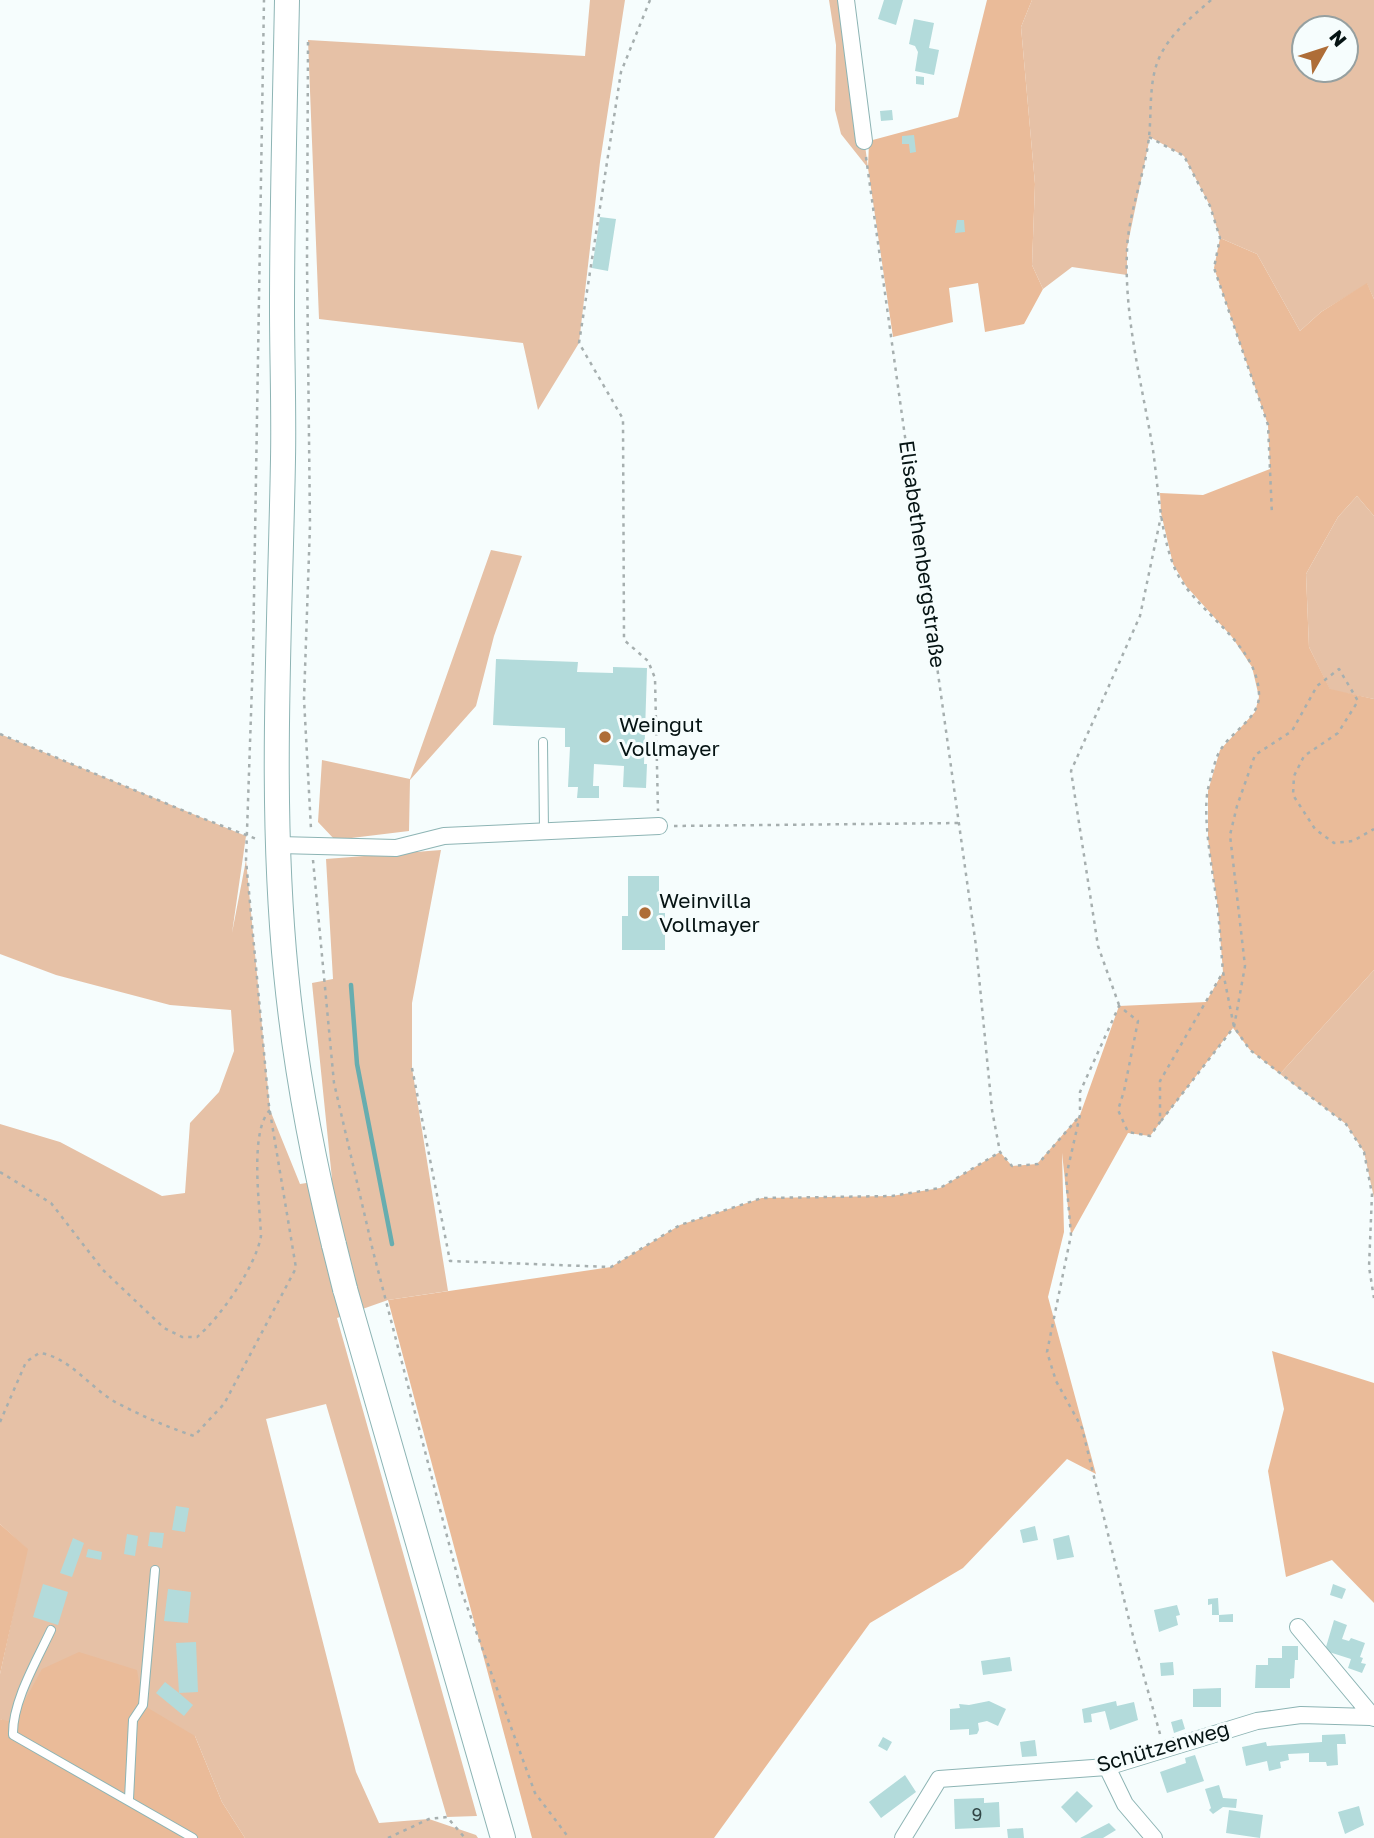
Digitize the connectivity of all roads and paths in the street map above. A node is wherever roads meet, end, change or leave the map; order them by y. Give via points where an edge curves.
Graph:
1 (264, 0) edge
2 (286, 0) edge
3 (650, 0) edge
4 (846, 0) edge
5 (1210, 0) edge
6 (308, 40) dead end
7 (1149, 137) junction
8 (864, 141) joint
9 (1161, 513) junction
10 (1272, 515) dead end
11 (0, 734) edge
12 (543, 742) dead end
13 (958, 823) junction
14 (659, 826) junction
15 (1374, 829) edge
16 (544, 831) junction
17 (246, 836) junction
18 (279, 845) junction
19 (312, 845) junction
20 (1223, 972) junction
21 (1119, 1006) junction
22 (1234, 1027) junction
23 (412, 1068) dead end
24 (270, 1110) junction
25 (1080, 1115) junction
26 (1160, 1122) junction
27 (1000, 1152) junction
28 (0, 1172) edge
29 (1373, 1196) edge
30 (1374, 1298) edge
31 (0, 1422) edge
32 (155, 1570) dead end
33 (1298, 1628) dead end
34 (51, 1630) dead end
35 (1372, 1717) edge
36 (1164, 1748) junction
37 (1107, 1767) junction
38 (129, 1799) junction
39 (193, 1838) edge
40 (388, 1838) edge
41 (465, 1838) edge
42 (503, 1838) edge
43 (569, 1838) edge
44 (903, 1838) edge
45 (1154, 1838) edge

1 - 17 path
2 - 18 main road
3 - 14 path via 621,72 579,343 623,419 624,640 648,661 655,678
4 - 8 street
5 - 7 path via 1178,29 1160,56 1150,102
6 - 19 path via 310,525 304,699
7 - 9 path via 1127,248 1127,275
7 - 10 path via 1184,156 1210,206 1220,239 1214,268 1268,425
8 - 13 path, Elisabethenbergstraße
9 - 20 path via 1173,565 1239,647 1252,667 1259,696 1255,712 1220,750 1208,791 1208,839
9 - 21 path via 1140,616 1071,771 1098,946
11 - 17 path
12 - 16 lane
13 - 14 path
13 - 27 path, Elisabethenbergstraße
14 - 16 street
15 - 22 path via 1353,841 1334,843 1315,828 1293,795 1294,776 1304,756 1338,733 1358,701 1339,670 1317,685 1292,731 1255,755 1237,806 1230,835 1245,966
16 - 19 street via 444,836 396,848
17 - 24 path
18 - 19 street
18 - 42 main road, bridge via 293,1041 334,1245
19 - 43 path via 334,1083 373,1251 461,1590 535,1793
20 - 22 path
20 - 26 path via 1160,1081
21 - 25 path via 1080,1092
21 - 26 path via 1138,1021 1118,1110 1128,1132 1150,1136
22 - 26 path
22 - 29 path via 1250,1050 1346,1124 1364,1152
23 - 27 path via 450,1261 611,1267 680,1226 762,1198 891,1196 940,1188
24 - 28 path via 263,1117 257,1153 259,1250 209,1328 197,1337 182,1337 164,1328 103,1270 51,1203
24 - 31 path via 296,1268 224,1404 194,1436 115,1402 53,1355 39,1353 26,1362
25 - 27 path via 1038,1164 1012,1166
25 - 36 path via 1066,1177 1071,1235 1047,1352 1056,1381 1082,1428
29 - 30 path via 1369,1267
32 - 38 lane via 143,1705 133,1720
33 - 35 street
34 - 38 lane via 31,1672 13,1722 13,1735
35 - 36 street, Schützenweg via 1301,1715 1257,1721
36 - 37 street, Schützenweg
37 - 44 street, Schützenweg via 939,1779
37 - 45 street via 1125,1804
38 - 39 lane
40 - 41 path via 429,1819 447,1817

